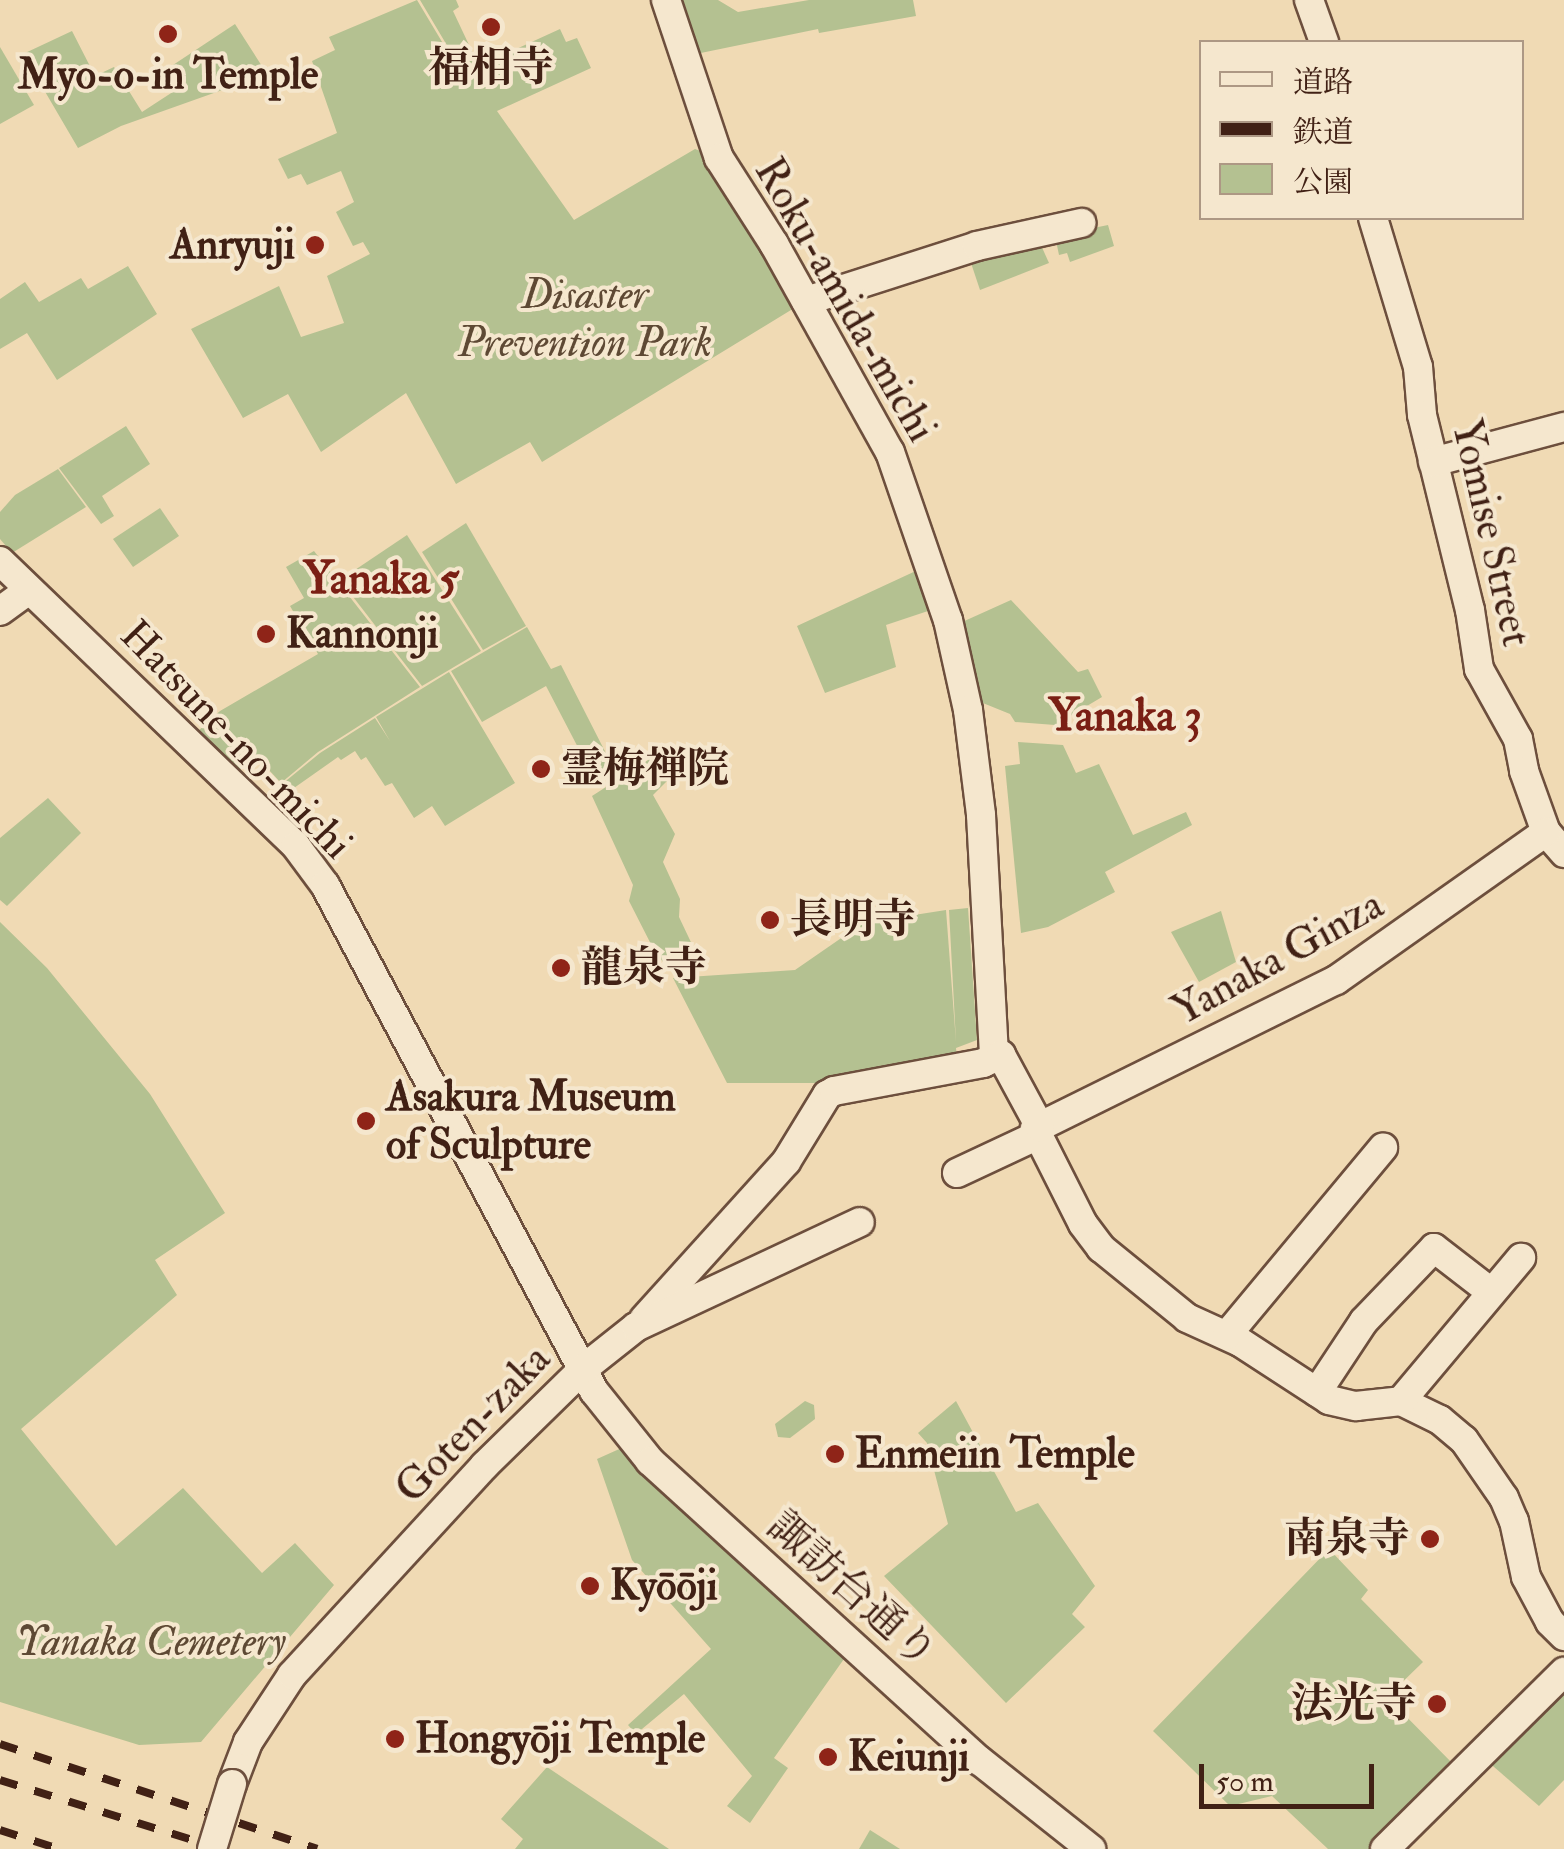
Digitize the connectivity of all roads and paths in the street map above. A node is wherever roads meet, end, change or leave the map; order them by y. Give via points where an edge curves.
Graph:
1 (666, 0) edge
2 (1308, 0) edge
3 (1323, 40) edge
4 (1375, 220) edge
5 (1081, 223) dead end
6 (806, 301) junction
7 (1564, 427) edge
8 (1433, 462) junction
9 (0, 561) edge
10 (28, 591) junction
11 (0, 611) edge
12 (1555, 842) edge
13 (998, 1056) junction
14 (1038, 1131) junction
15 (1383, 1148) dead end
16 (957, 1173) dead end
17 (860, 1222) dead end
18 (1521, 1258) dead end
19 (1492, 1292) junction
20 (636, 1327) junction
21 (1227, 1335) junction
22 (582, 1369) junction
23 (1317, 1392) junction
24 (1401, 1401) junction
25 (1564, 1636) edge
26 (1564, 1672) edge
27 (212, 1849) edge
28 (1091, 1849) edge
29 (1384, 1849) edge

1 - 6 street, Roku-amida-michi via 707,133
2 - 3 street
4 - 8 street, Yomise Street via 1418,366
5 - 6 street via 977,246
6 - 13 street, Roku-amida-michi via 890,452 960,666 982,815
7 - 8 street
8 - 12 street, Yomise Street via 1479,669 1518,739 1524,772
9 - 10 street, Hatsune-no-michi
10 - 11 street
10 - 22 street, Hatsune-no-michi via 296,846 325,885
12 - 14 street, Yanaka Ginza via 1336,980
13 - 14 street
13 - 20 street via 827,1095 786,1162
14 - 16 street, Yanaka Ginza
14 - 21 street via 1101,1248 1187,1318
15 - 21 street
17 - 20 street, Goten-zaka
18 - 19 street
19 - 23 street via 1434,1248 1364,1321
19 - 24 street
20 - 22 street, Goten-zaka
21 - 23 street
22 - 27 street, Goten-zaka, bridge via 292,1675 248,1742
22 - 28 street, 諏訪台通り via 664,1474 980,1761
23 - 24 street via 1348,1406
24 - 25 street via 1440,1420 1491,1476 1514,1520 1526,1577
26 - 29 street

